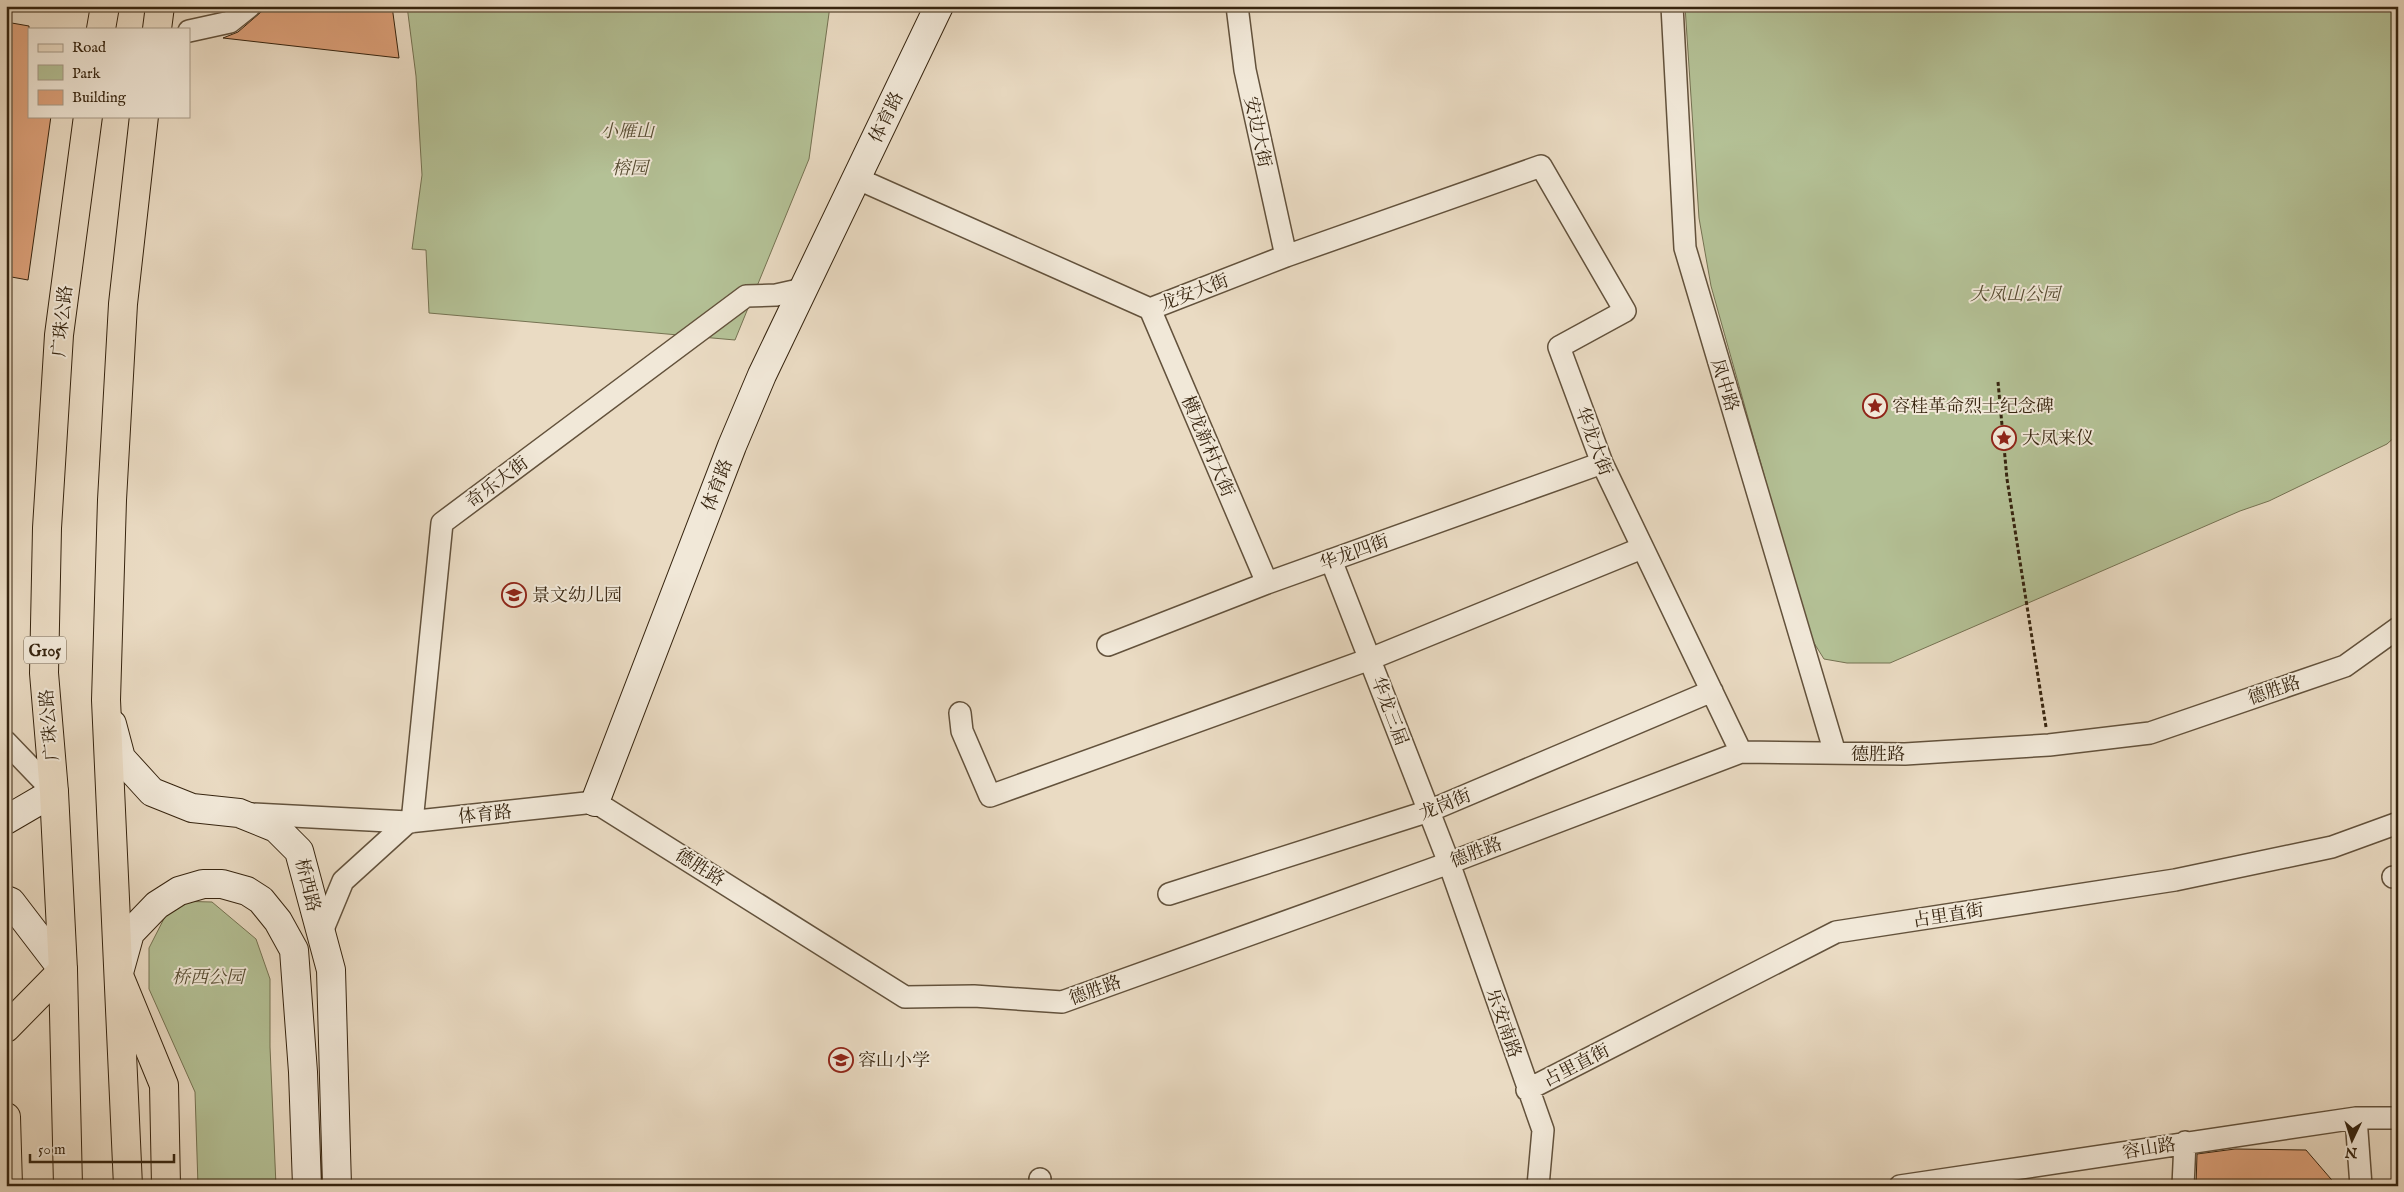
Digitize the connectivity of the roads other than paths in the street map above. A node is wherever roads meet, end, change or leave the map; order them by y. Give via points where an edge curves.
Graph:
1 (105, 6) edge
2 (160, 6) edge
3 (250, 6) edge
4 (939, 6) edge
5 (1237, 6) edge
6 (1672, 6) edge
7 (101, 28) edge
8 (157, 28) edge
9 (190, 31) edge
10 (88, 118) edge
11 (144, 118) edge
12 (1541, 166) joint
13 (856, 178) junction
14 (1286, 256) junction
15 (804, 289) junction
16 (1150, 308) junction
17 (1602, 463) junction
18 (1642, 548) junction
19 (1331, 560) junction
20 (1267, 583) junction
21 (2398, 628) edge
22 (1108, 645) dead end
23 (1370, 659) junction
24 (1712, 691) junction
25 (106, 700) junction
26 (960, 714) dead end
27 (6, 742) edge
28 (1741, 752) junction
29 (1835, 753) junction
30 (54, 792) junction
31 (595, 802) junction
32 (1429, 811) junction
33 (239, 813) junction
34 (6, 820) edge
35 (410, 822) junction
36 (2398, 824) edge
37 (1449, 863) junction
38 (1169, 894) dead end
39 (6, 900) edge
40 (321, 934) junction
41 (63, 970) junction
42 (118, 975) junction
43 (6, 1028) edge
44 (1527, 1090) junction
45 (6, 1117) edge
46 (2356, 1118) junction
47 (2398, 1118) edge
48 (2185, 1142) junction
49 (8, 1186) edge
50 (68, 1186) edge
51 (128, 1186) edge
52 (166, 1186) edge
53 (306, 1186) edge
54 (338, 1186) edge
55 (1538, 1186) edge
56 (1901, 1186) edge
57 (2183, 1186) edge
58 (2362, 1186) edge

1 - 7 main road
2 - 8 main road
3 - 9 street via 230,22
4 - 13 main road, 体育路
5 - 14 street, 安边大街 via 1245,70
6 - 29 street, 凤中路 via 1685,248
10 - 30 main road, 广珠公路 / G105 via 60,335 47,528 44,673
11 - 25 main road via 123,304 112,500
12 - 14 street, 龙安大街
12 - 17 street, 华龙大街 via 1625,311 1558,347
13 - 15 main road, 体育路
13 - 16 street, 龙安大街
14 - 16 street, 龙安大街
15 - 31 main road, 体育路 via 762,374 732,446
15 - 35 street, 奇乐大街 via 776,295 746,296 442,523
16 - 20 street, 横龙新村大街
17 - 18 street, 华龙大街
17 - 19 street, 华龙四街
18 - 23 street
18 - 24 street, 华龙大街
19 - 20 street, 华龙四街
19 - 23 street, 华龙三届
20 - 22 street, 华龙四街
21 - 29 street, 德胜路 via 2344,666 2150,732 2049,745 1905,754
23 - 26 street via 990,796 962,731
23 - 32 street, 华龙三届
24 - 28 street, 华龙大街
24 - 32 street, 龙岗街
25 - 33 main road, 桥西路 via 121,758 152,792 192,808
25 - 42 main road
27 - 30 street
28 - 29 street, 德胜路
28 - 37 street, 德胜路
30 - 34 main road
30 - 41 main road, 广珠公路 / G105
31 - 35 street, 体育路
31 - 37 street, 德胜路 via 905,997 974,996 1062,1002
32 - 37 street, 华龙三届
32 - 38 street, 龙岗街
33 - 35 street, 体育路
33 - 40 main road, 桥西路 via 276,828 300,851
35 - 40 street via 343,881
36 - 44 street, 占里直街 via 2332,847 2175,880 1836,932
37 - 44 street, 乐安南路
39 - 41 main road via 11,902
40 - 54 main road, 桥西路 via 331,970
41 - 43 main road
41 - 50 main road, 广珠公路 / G105
42 - 51 main road
42 - 52 main road via 164,1085
42 - 53 main road, 桥西路 via 130,933 157,905 179,891 203,884 222,884 247,891 261,900 278,921 294,950
44 - 55 street, 乐安南路 via 1543,1130
45 - 49 main road
46 - 47 street, 容山路
46 - 48 street, 容山路
46 - 58 street
48 - 56 street, 容山路
48 - 57 street

